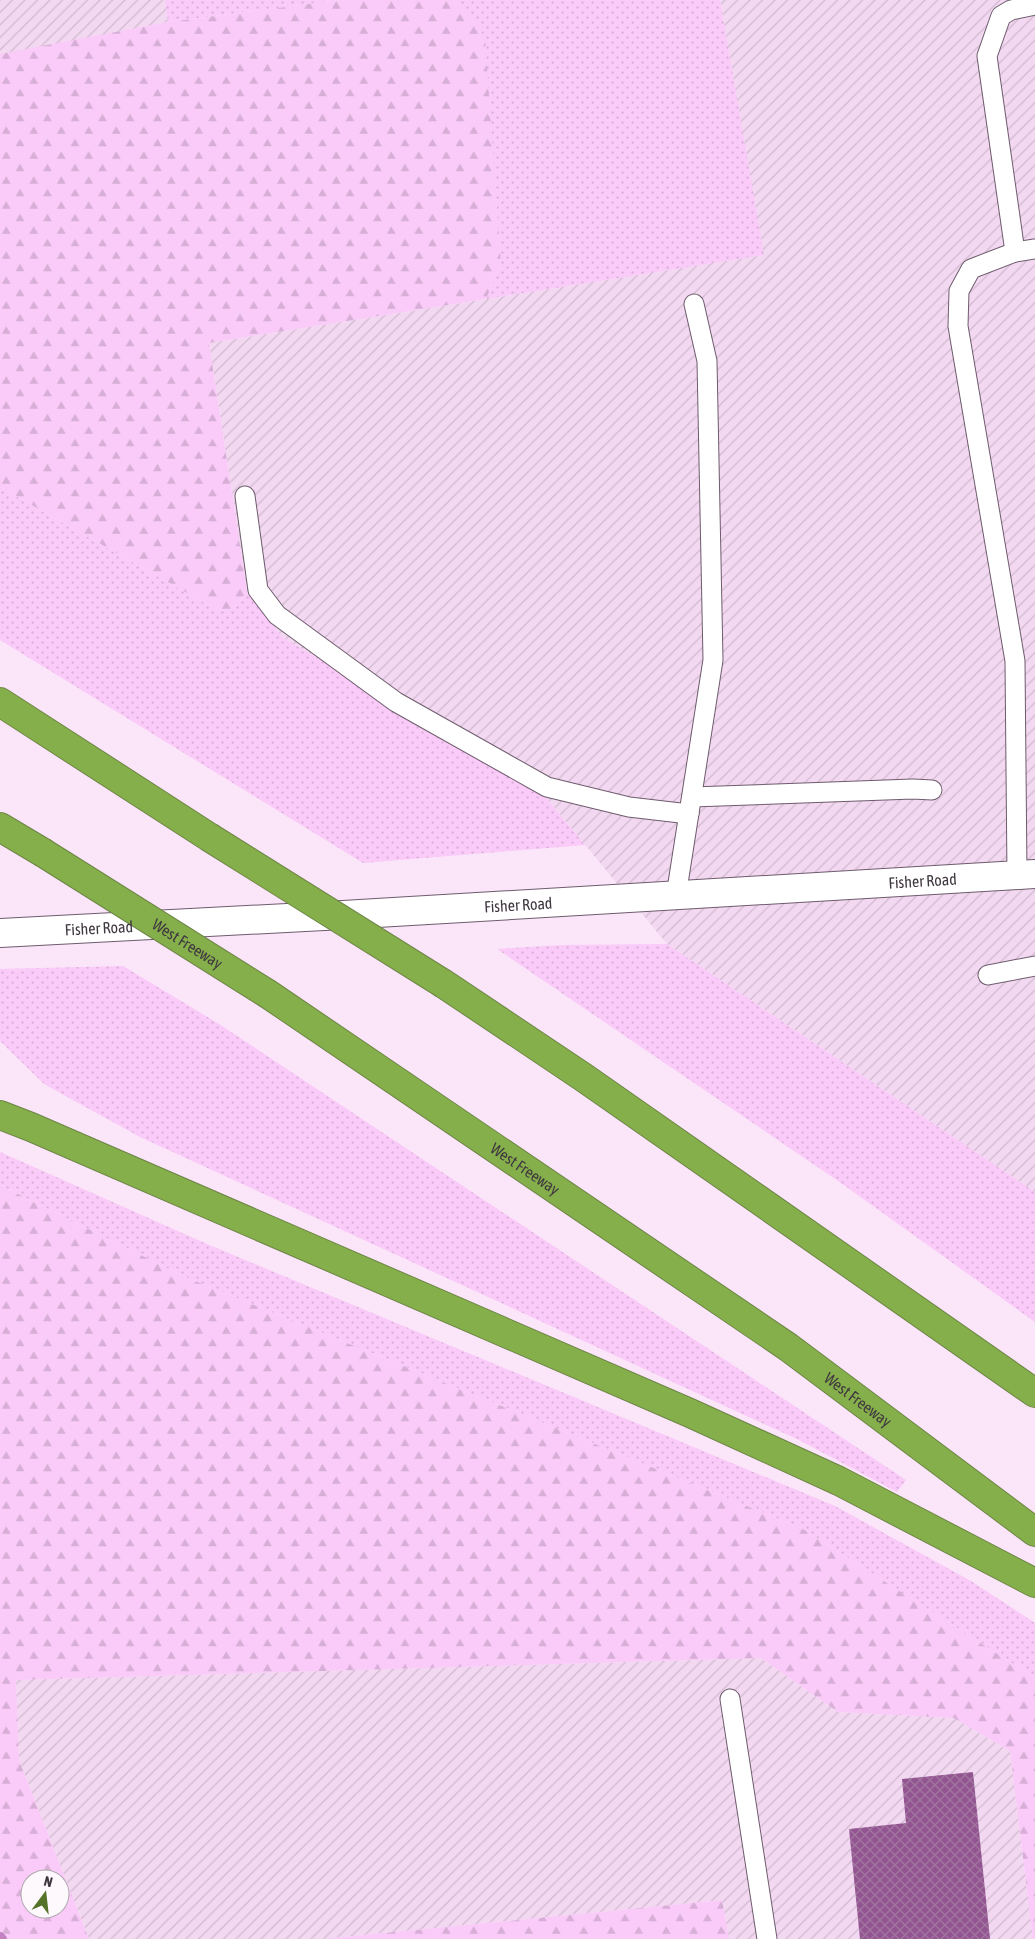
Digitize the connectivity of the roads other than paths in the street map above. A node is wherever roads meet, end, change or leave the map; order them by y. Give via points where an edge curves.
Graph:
1 (1035, 5) edge
2 (1035, 249) edge
3 (1015, 252) junction
4 (694, 304) dead end
5 (245, 496) dead end
6 (0, 702) edge
7 (932, 790) dead end
8 (690, 805) junction
9 (0, 827) edge
10 (1026, 875) edge
11 (676, 896) junction
12 (0, 933) edge
13 (1035, 966) edge
14 (988, 975) dead end
15 (0, 1103) edge
16 (0, 1115) edge
17 (31, 1127) junction
18 (1035, 1393) edge
19 (1035, 1532) edge
20 (1035, 1583) edge
21 (730, 1699) dead end
22 (767, 1939) edge

1 - 3 lane via 1011,10 1001,16 987,56
2 - 3 lane
3 - 10 lane via 971,269 959,291 958,326 1014,660
4 - 8 lane via 708,361 713,660
5 - 8 lane via 258,590 277,615 396,702 547,787 629,808
6 - 18 highway, bridge via 444,984 583,1077
7 - 8 lane
8 - 11 lane
9 - 19 highway, West Freeway, bridge via 268,994 788,1348
10 - 11 main road, Fisher Road
11 - 12 main road, Fisher Road
13 - 14 lane
15 - 17 highway
16 - 17 highway
17 - 20 highway via 717,1425 839,1481
21 - 22 lane

